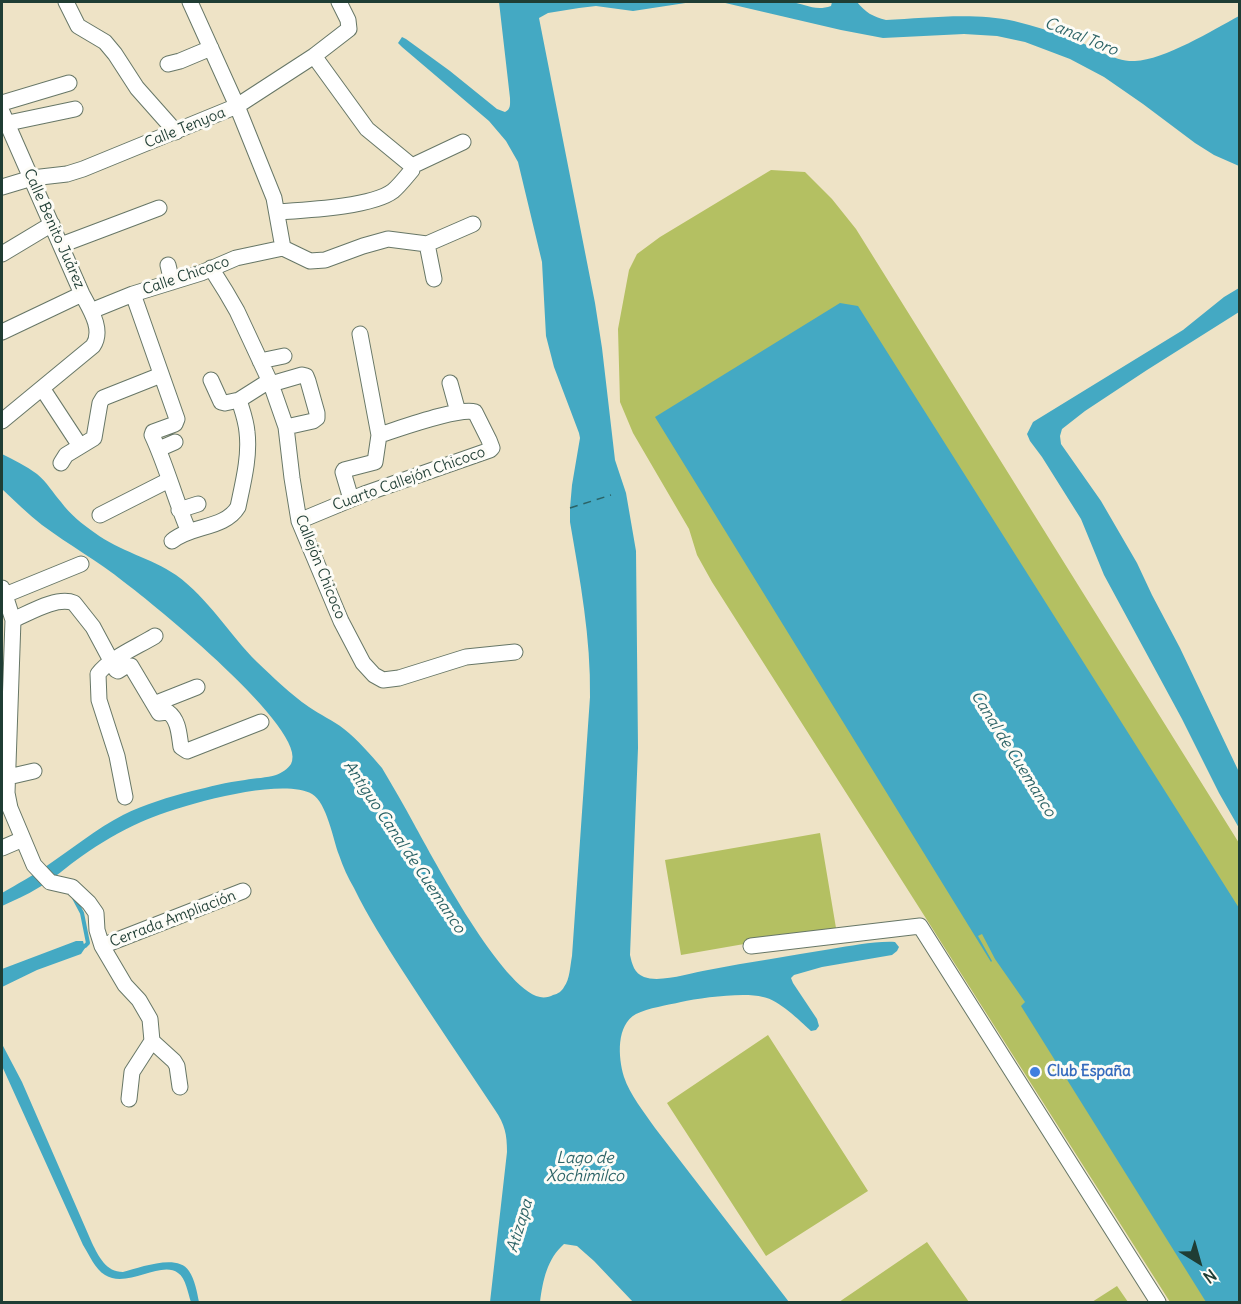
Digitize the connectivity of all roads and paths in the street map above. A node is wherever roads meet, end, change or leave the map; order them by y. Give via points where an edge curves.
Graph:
1 (66, 2) edge
2 (190, 2) edge
3 (339, 2) edge
4 (211, 48) junction
5 (314, 56) junction
6 (168, 64) dead end
7 (69, 83) dead end
8 (2, 102) edge
9 (237, 106) junction
10 (75, 109) dead end
11 (4, 119) edge
12 (176, 132) junction
13 (463, 142) dead end
14 (412, 166) junction
15 (32, 178) junction
16 (2, 187) edge
17 (159, 208) dead end
18 (278, 212) junction
19 (52, 224) junction
20 (472, 224) dead end
21 (427, 244) junction
22 (62, 245) junction
23 (284, 248) junction
24 (2, 254) edge
25 (168, 265) dead end
26 (211, 268) junction
27 (434, 279) dead end
28 (172, 282) junction
29 (82, 294) junction
30 (133, 294) junction
31 (91, 311) junction
32 (2, 332) edge
33 (360, 334) dead end
34 (284, 357) dead end
35 (260, 361) junction
36 (161, 375) junction
37 (211, 380) dead end
38 (270, 382) junction
39 (450, 383) dead end
40 (42, 388) junction
41 (239, 400) junction
42 (458, 412) junction
43 (2, 421) edge
44 (286, 427) junction
45 (379, 435) junction
46 (175, 442) dead end
47 (80, 446) junction
48 (159, 449) junction
49 (61, 464) dead end
50 (169, 480) junction
51 (351, 499) junction
52 (198, 504) dead end
53 (177, 514) junction
54 (100, 515) dead end
55 (299, 521) junction
56 (189, 532) junction
57 (172, 541) dead end
58 (81, 564) dead end
59 (3, 591) edge
60 (13, 620) junction
61 (155, 636) dead end
62 (6, 646) edge
63 (515, 652) dead end
64 (111, 662) junction
65 (6, 687) edge
66 (197, 687) dead end
67 (154, 704) junction
68 (261, 722) dead end
69 (5, 725) edge
70 (34, 771) dead end
71 (8, 777) junction
72 (125, 797) dead end
73 (23, 839) junction
74 (2, 848) edge
75 (243, 891) dead end
76 (102, 946) junction
77 (751, 946) dead end
78 (164, 1053) junction
79 (180, 1088) dead end
80 (129, 1099) dead end
81 (1158, 1302) edge

1 - 12 street via 78,26 105,42 137,88
2 - 4 street
3 - 5 street, Calle Tenyoa via 349,29
4 - 6 street
4 - 9 street
5 - 9 street, Calle Tenyoa
5 - 14 street via 367,129
7 - 8 street
9 - 12 street, Calle Tenyoa
9 - 18 street
10 - 11 street via 13,122
11 - 15 street, Calle Benito Juárez
12 - 15 street, Calle Tenyoa via 83,170
13 - 14 street
14 - 18 street via 392,192 374,200
15 - 16 street, Calle Tenyoa
15 - 19 street, Calle Benito Juárez
17 - 22 street
18 - 23 street
19 - 22 street, Calle Benito Juárez
19 - 24 street
20 - 21 street
21 - 23 street via 388,239 325,260 310,261
21 - 27 street
22 - 29 street, Calle Benito Juárez
23 - 26 street, Calle Chicoco via 236,258
25 - 28 street
26 - 28 street, Calle Chicoco
26 - 35 street, Callejón Chicoco
28 - 30 street, Calle Chicoco
29 - 31 street, Calle Benito Juárez
29 - 32 street
30 - 31 street, Calle Chicoco
30 - 36 street
31 - 40 street, Calle Benito Juárez via 98,340
33 - 45 street
34 - 35 street
35 - 38 street, Callejón Chicoco
36 - 47 street via 103,398 94,438
36 - 48 street via 177,419 175,424 153,432
37 - 41 street via 221,402
38 - 41 street
38 - 44 street, Callejón Chicoco
38 - 44 street via 302,375 308,381 317,418
39 - 42 street
40 - 43 street
40 - 47 street
41 - 56 street via 248,449 238,507 228,518
42 - 45 street
42 - 51 street, Cuarto Callejón Chicoco via 475,412 490,450
44 - 55 street, Callejón Chicoco
45 - 51 street via 375,462 343,472
46 - 48 street
47 - 49 street via 66,455
48 - 50 street
50 - 53 street
50 - 54 street
51 - 55 street, Cuarto Callejón Chicoco
52 - 53 street
53 - 56 street
55 - 63 street, Callejón Chicoco via 341,621 363,663 374,675 383,680 399,678 466,657
56 - 57 street
58 - 59 street
59 - 60 street
60 - 62 street
60 - 64 street via 53,603 74,603 93,627
61 - 64 street
62 - 65 street via 12,668
64 - 67 street via 116,670 131,666
64 - 72 street via 98,674 99,700
65 - 69 street
66 - 67 street
67 - 68 street via 159,713 173,716 181,747 187,751
69 - 71 street
70 - 71 street
71 - 73 street via 10,808
73 - 74 street
73 - 76 street via 34,865 89,903 96,913
75 - 76 street, Cerrada Ampliación
76 - 78 street via 125,985 139,1000
77 - 81 street via 920,926
78 - 79 street
78 - 80 street via 132,1072

